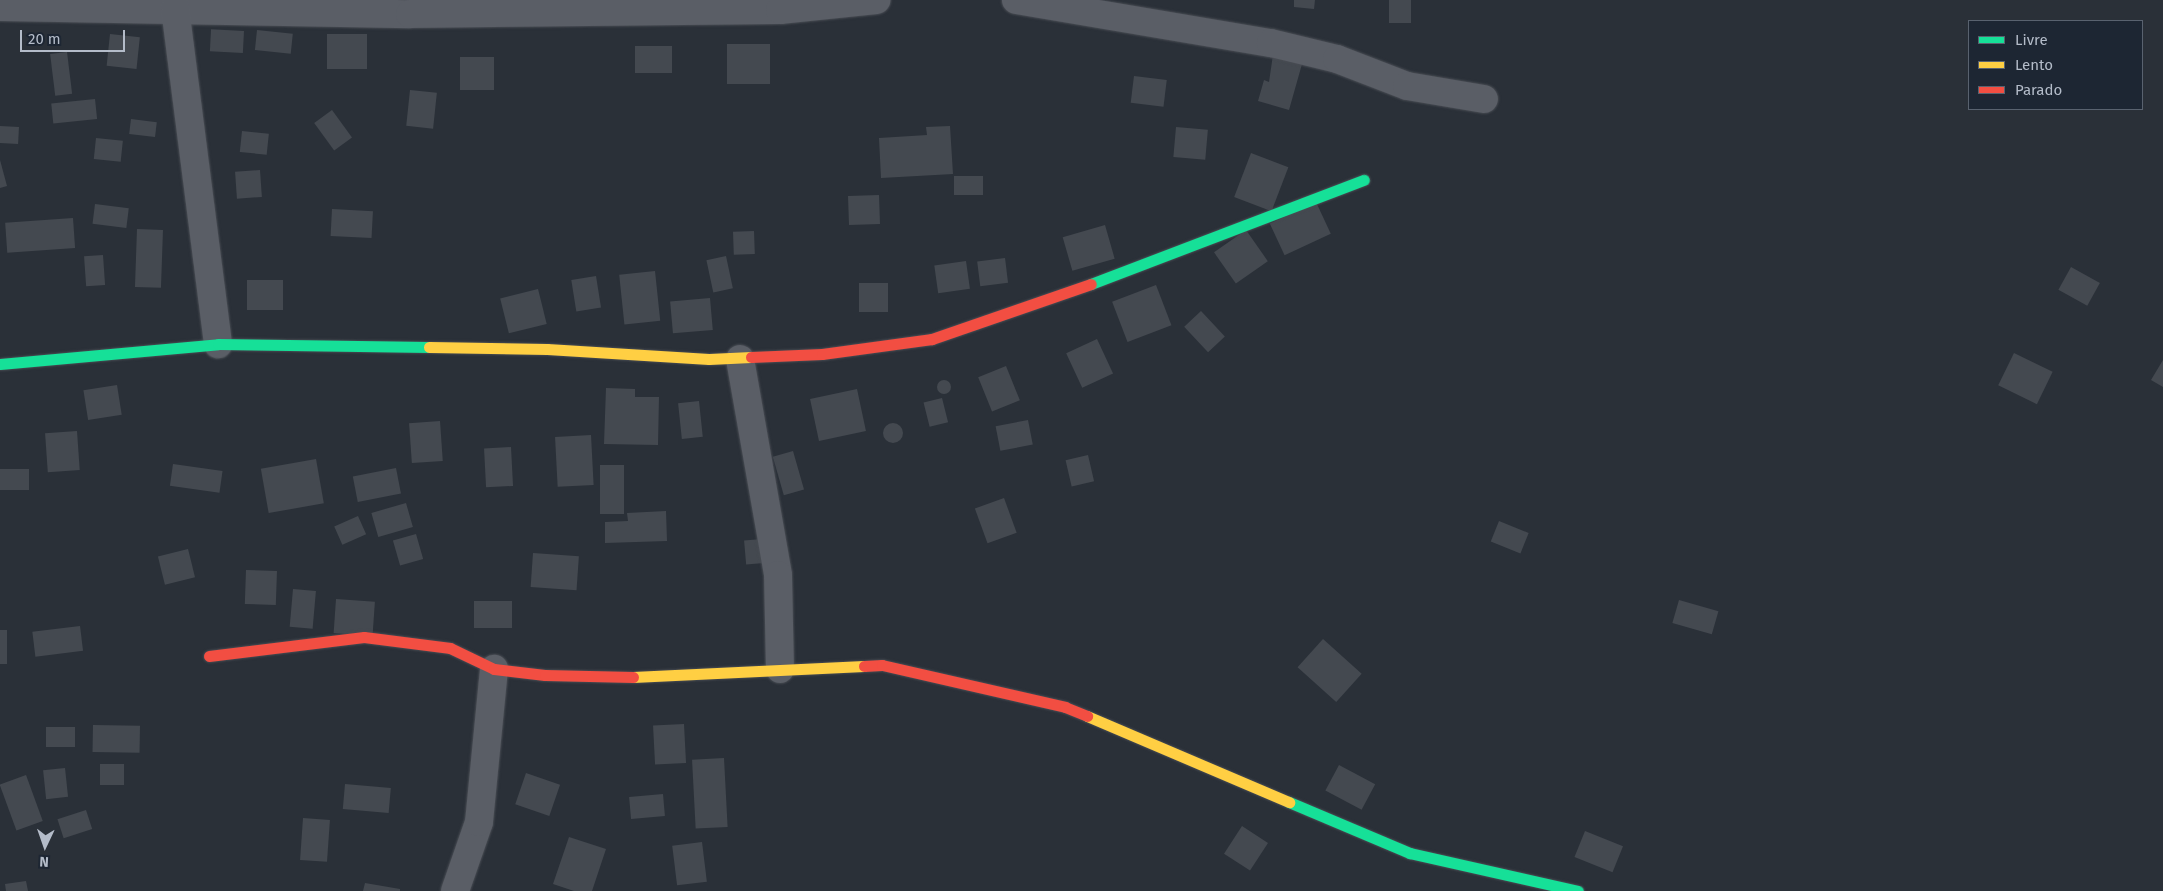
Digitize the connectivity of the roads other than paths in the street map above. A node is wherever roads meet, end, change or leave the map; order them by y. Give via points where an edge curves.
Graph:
1 (876, 0) edge
2 (1016, 0) edge
3 (819, 3) edge
4 (0, 7) edge
5 (175, 8) junction
6 (1484, 99) dead end
7 (1364, 180) dead end
8 (218, 344) junction
9 (740, 359) junction
10 (0, 364) edge
11 (209, 656) dead end
12 (494, 669) junction
13 (780, 669) junction
14 (455, 891) edge
15 (1578, 891) edge

1 - 3 street
2 - 6 street via 1271,43 1337,59 1407,86
3 - 5 street via 780,10 420,14
4 - 5 street
5 - 8 street
7 - 9 street via 1098,282 932,339 822,354
8 - 9 street via 546,349
8 - 10 street
9 - 13 street via 778,575
11 - 12 street via 364,637 450,648
12 - 13 street via 626,677
12 - 14 street via 479,822
13 - 15 street via 882,665 1065,707 1410,853

